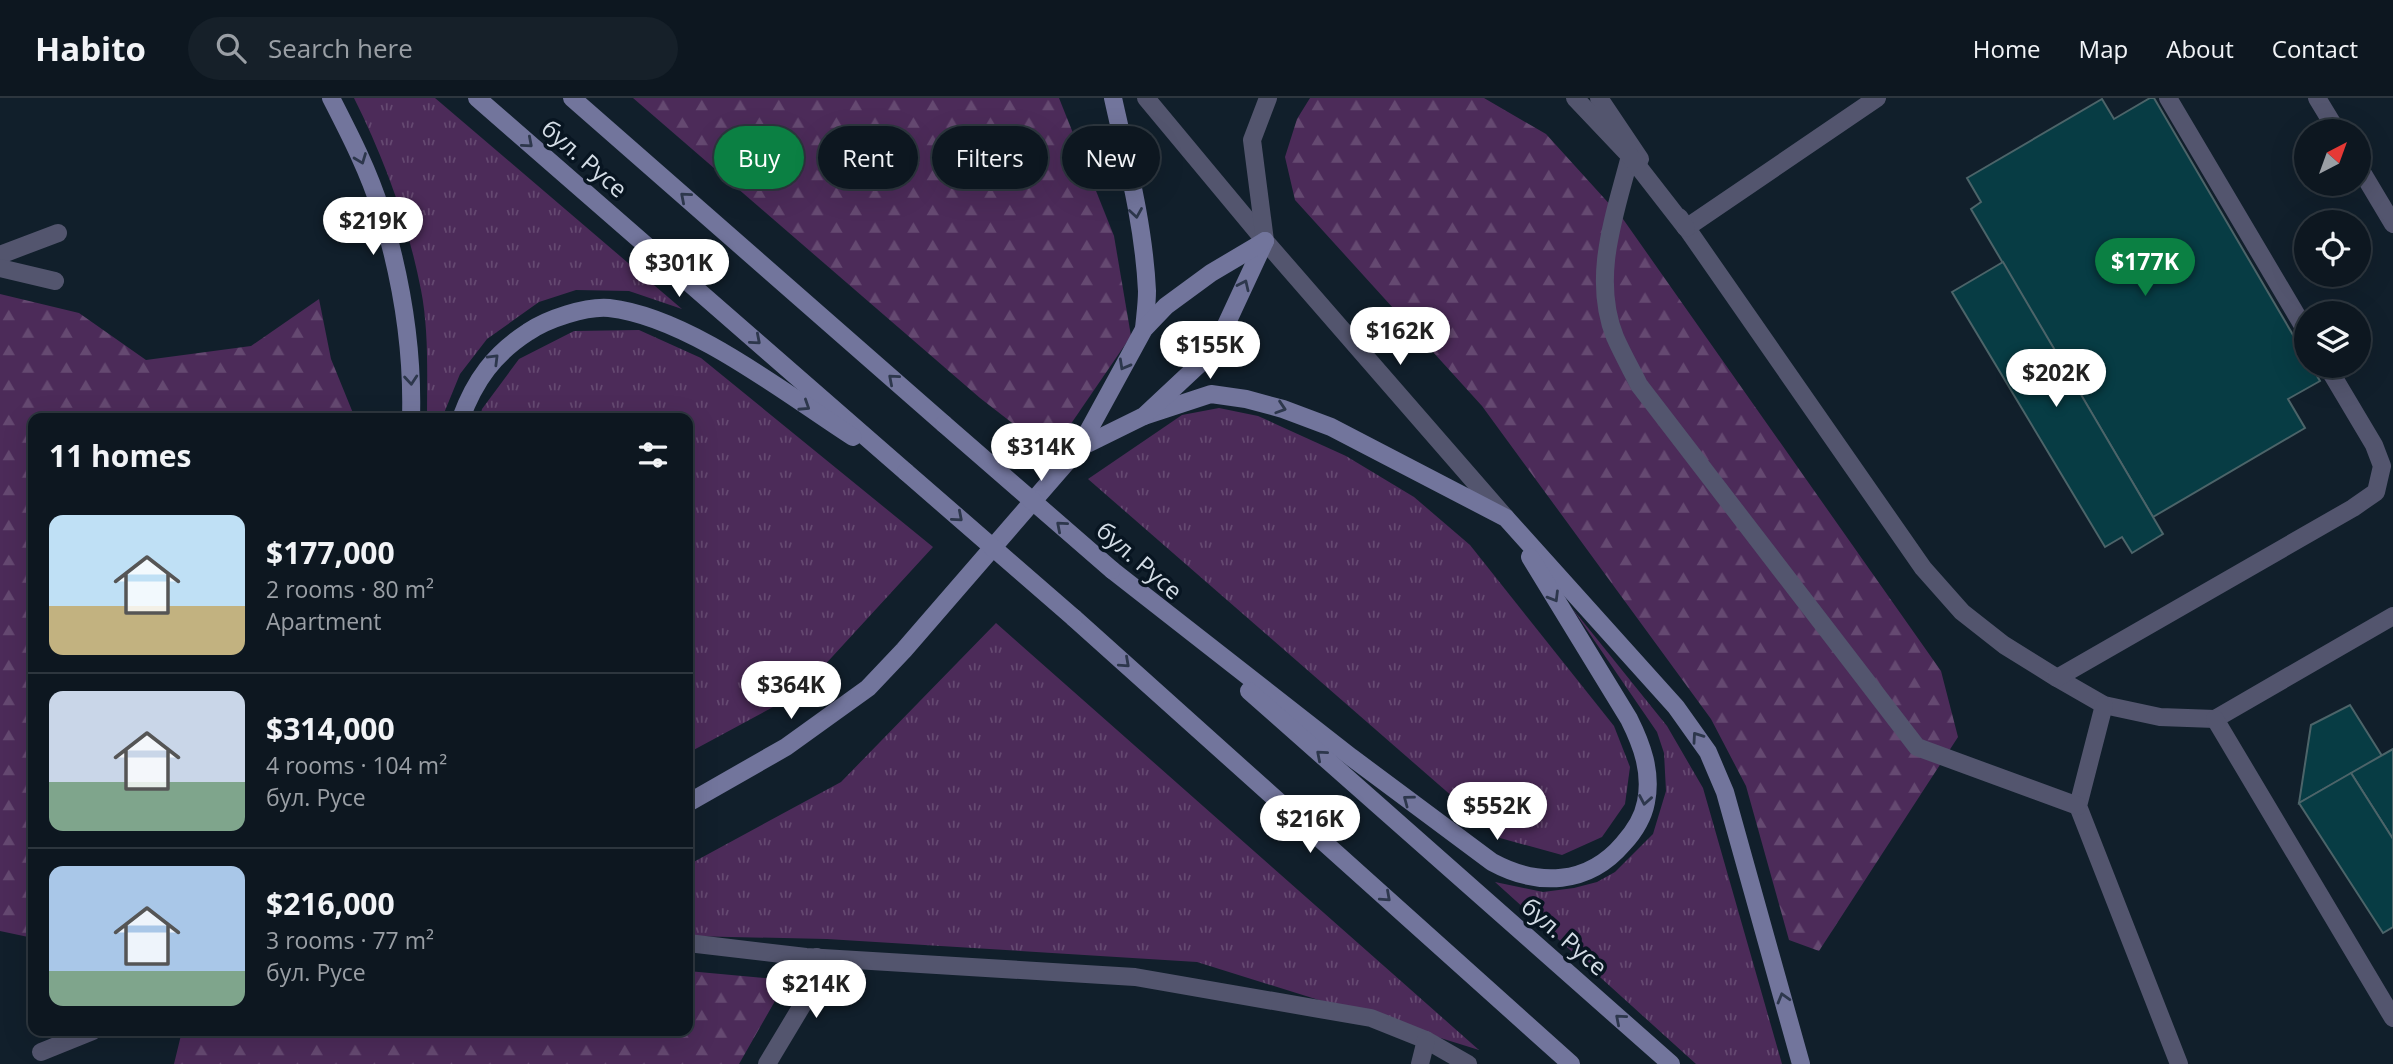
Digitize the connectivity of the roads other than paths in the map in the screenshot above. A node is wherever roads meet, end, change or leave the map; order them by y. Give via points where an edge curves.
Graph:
1 (331, 98) edge
2 (477, 98) edge
3 (572, 98) edge
4 (1113, 98) edge
5 (1146, 98) edge
6 (1268, 98) edge
7 (1574, 98) edge
8 (1599, 98) edge
9 (1877, 98) edge
10 (2168, 98) edge
11 (2317, 98) edge
12 (2330, 119) edge
13 (1630, 156) junction
14 (2371, 187) edge
15 (2393, 224) edge
16 (1686, 228) junction
17 (58, 233) dead end
18 (1265, 242) junction
19 (0, 255) edge
20 (0, 268) edge
21 (55, 281) dead end
22 (2294, 311) edge
23 (1144, 329) junction
24 (2334, 378) edge
25 (411, 413) edge
26 (464, 413) edge
27 (1144, 416) junction
28 (1079, 448) junction
29 (906, 472) junction
30 (1506, 518) junction
31 (1112, 570) junction
32 (2393, 617) edge
33 (2057, 678) junction
34 (2104, 705) junction
35 (2214, 719) junction
36 (693, 800) edge
37 (2078, 806) junction
38 (693, 944) edge
39 (817, 957) junction
40 (2393, 1018) edge
41 (81, 1036) edge
42 (1426, 1040) junction
43 (41, 1052) dead end
44 (768, 1064) edge
45 (1420, 1064) edge
46 (1468, 1064) edge
47 (1572, 1064) edge
48 (1671, 1064) edge
49 (1801, 1064) edge
50 (2179, 1064) edge

1 -> 25 main road via 358,150 395,264 412,388
2 -> 29 main road, бул. Русе
31 -> 3 main road, бул. Русе, bridge
4 -> 23 main road via 1143,256
5 - 18 street
6 - 18 street via 1252,140
7 - 13 street
8 - 16 street
9 - 16 street
10 - 22 street
11 - 12 street
13 - 16 street
13 - 37 street via 1606,249 1605,289 1614,335 1639,385 1917,747
14 - 15 street
16 - 33 street via 1923,568 1962,612
17 - 19 street
18 - 23 main road via 1211,273 1166,306
27 -> 18 main road via 1207,357
18 - 30 street
20 - 21 street
23 -> 28 main road
24 - 33 street via 2382,466 2376,492
26 -> 29 main road via 487,366 513,341 540,324 607,308 642,316 709,344
27 - 28 main road
27 -> 30 main road via 1211,394 1283,409 1331,427
28 - 36 main road via 868,688 786,747
29 -> 47 main road, бул. Русе, bridge
30 -> 31 main road via 1629,719 1646,762 1646,802 1630,837 1601,864 1570,878 1508,871 1484,857
49 -> 30 main road via 1724,792 1708,752 1676,707
48 -> 31 main road, бул. Русе
32 - 35 street
33 - 34 street
34 - 35 street via 2160,717
34 - 37 street
35 - 40 street
37 - 50 street
38 - 39 street
39 - 42 street via 1135,977 1371,1018
39 - 44 street via 809,994
41 - 43 street
42 - 45 street
42 - 46 street

